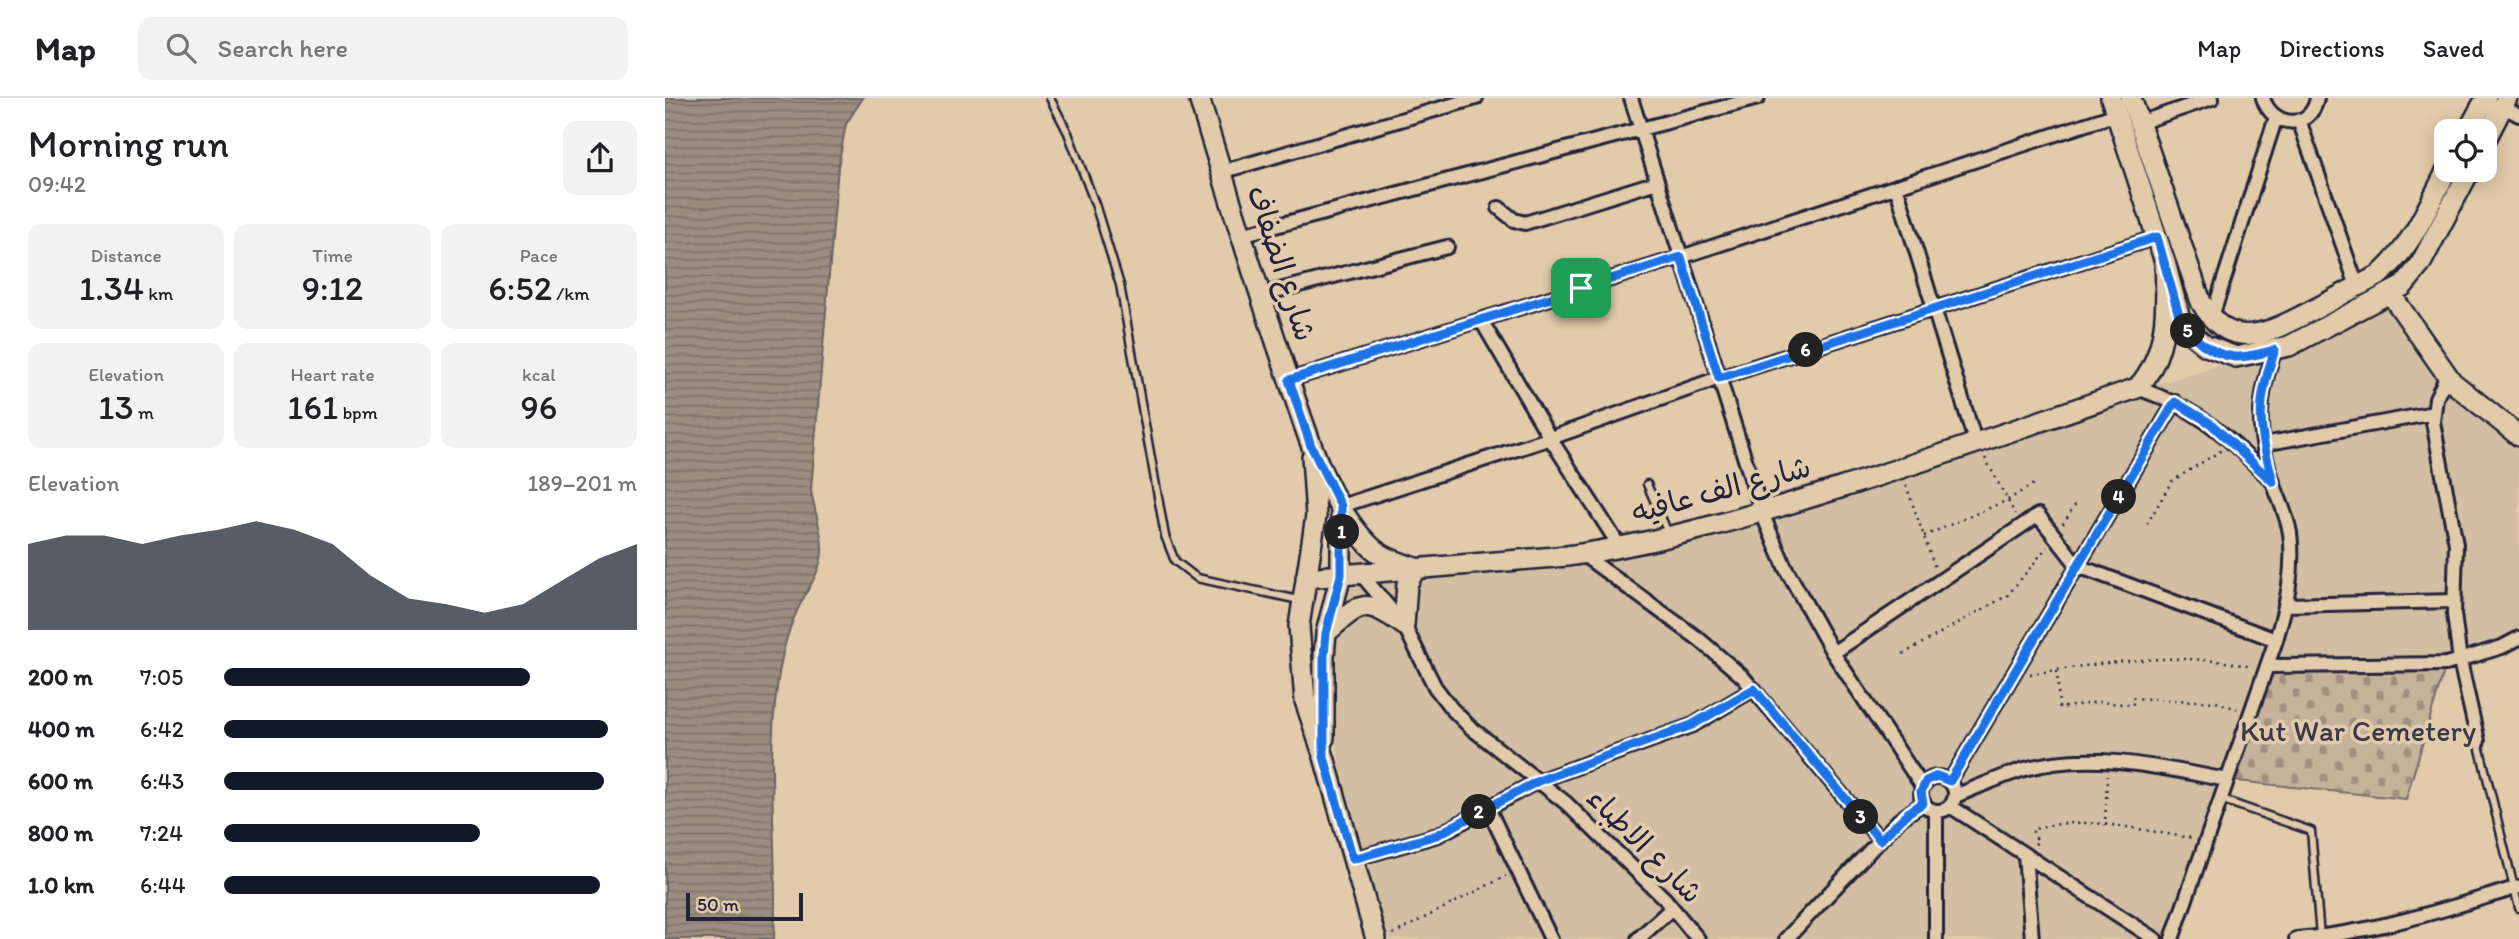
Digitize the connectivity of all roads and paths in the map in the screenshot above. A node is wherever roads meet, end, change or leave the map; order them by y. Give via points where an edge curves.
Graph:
1 (1050, 98) edge
2 (1199, 98) edge
3 (1476, 98) edge
4 (1632, 98) edge
5 (1758, 98) edge
6 (2131, 98) edge
7 (2212, 98) edge
8 (2263, 98) edge
9 (2317, 98) edge
10 (2504, 104) edge
11 (2114, 106) edge
12 (2276, 117) junction
13 (2484, 119) edge
14 (2299, 120) junction
15 (2139, 123) junction
16 (1641, 129) junction
17 (1221, 172) junction
18 (1657, 182) junction
19 (2440, 182) edge
20 (2464, 182) edge
21 (1896, 186) junction
22 (1499, 208) dead end
23 (1241, 235) junction
24 (2157, 237) junction
25 (1447, 247) dead end
26 (1681, 257) junction
27 (2165, 262) junction
28 (2357, 286) junction
29 (2390, 293) junction
30 (1260, 295) junction
31 (1934, 309) junction
32 (2212, 317) junction
33 (1481, 320) junction
34 (2275, 350) junction
35 (2447, 376) junction
36 (1719, 378) junction
37 (1289, 380) junction
38 (2137, 388) junction
39 (2175, 402) junction
40 (2434, 413) junction
41 (2519, 436) edge
42 (1550, 438) junction
43 (2233, 443) junction
44 (1976, 444) junction
45 (2265, 444) junction
46 (1311, 446) junction
47 (1900, 469) junction
48 (2273, 482) junction
49 (2035, 483) dead end
50 (1647, 484) dead end
51 (2008, 500) junction
52 (2076, 503) dead end
53 (1341, 506) junction
54 (1762, 513) junction
55 (2147, 524) dead end
56 (2022, 526) junction
57 (1669, 536) junction
58 (2055, 536) junction
59 (1924, 537) junction
60 (1621, 547) junction
61 (1582, 554) junction
62 (2078, 566) junction
63 (1416, 568) junction
64 (1351, 574) junction
65 (1306, 578) junction
66 (1940, 581) junction
67 (1301, 600) junction
68 (2454, 601) junction
69 (2285, 605) junction
70 (1404, 625) junction
71 (1326, 633) junction
72 (2519, 638) edge
73 (2276, 640) junction
74 (1833, 653) junction
75 (1903, 654) dead end
76 (2460, 661) junction
77 (2266, 668) junction
78 (2057, 670) junction
79 (2016, 671) junction
80 (1754, 689) junction
81 (2251, 713) junction
82 (2478, 741) joint
83 (1324, 757) junction
84 (2108, 762) junction
85 (2227, 780) junction
86 (1538, 781) junction
87 (1950, 781) junction
88 (1922, 786) junction
89 (2221, 799) junction
90 (1953, 801) junction
91 (1923, 803) junction
92 (1488, 807) junction
93 (1936, 811) junction
94 (2105, 826) junction
95 (1880, 840) junction
96 (2206, 841) junction
97 (2025, 855) junction
98 (1353, 859) junction
99 (1518, 870) junction
100 (2516, 887) edge
101 (1672, 908) junction
102 (2519, 908) edge
103 (2320, 937) junction
104 (1376, 939) edge
105 (1383, 939) edge
106 (1551, 939) edge
107 (1638, 939) edge
108 (1698, 939) edge
109 (1786, 939) edge
110 (1936, 939) edge
111 (2032, 939) edge
112 (2155, 939) edge
113 (2172, 939) edge
114 (2296, 939) edge

1 - 67 lane via 1095,204 1120,285 1165,536 1175,561 1198,578
2 - 17 street, شارع الضفاف
3 - 17 street
4 - 16 street
5 - 16 street
6 - 15 street
7 - 15 street
8 - 12 street
9 - 14 street via 2312,111
10 - 13 street
11 - 21 street
11 - 24 street
12 - 14 street
12 - 32 street
14 - 28 street
15 - 32 street via 2201,302
16 - 18 street
16 - 23 street
17 - 23 street, شارع الضفاف
18 - 22 street via 1525,223
18 - 26 street
19 - 28 street via 2401,254 2378,276
20 - 29 street via 2420,265 2403,286
21 - 26 street
21 - 31 street
23 - 30 street, شارع الضفاف
24 - 27 street
24 - 31 street
25 - 30 street
26 - 33 street
26 - 36 street
27 - 34 street via 2180,319 2195,338 2236,357
27 - 38 street via 2164,331 2150,373
28 - 32 street via 2263,334 2235,332
29 - 34 street
29 - 35 street
30 - 37 street, شارع الضفاف
31 - 36 street
31 - 44 street
33 - 37 street
33 - 42 street
34 - 45 street via 2261,399
35 - 40 street
35 - 41 street
36 - 42 street
36 - 54 street
37 - 46 street, شارع الضفاف
38 - 39 street
38 - 44 street, شارع الف عافيه
39 - 43 street
39 - 62 street
40 - 45 street
40 - 68 street via 2456,544
42 - 53 street
42 - 60 street
43 - 48 street
43 - 55 path via 2172,481
44 - 47 street, شارع الف عافيه
44 - 51 path
45 - 48 street
46 - 53 street
46 - 65 street via 1316,516
47 - 54 street, شارع الف عافيه
47 - 59 path
48 - 69 street via 2290,535
49 - 51 path
50 - 57 lane
51 - 56 path
51 - 59 path
52 - 58 path
53 - 63 street via 1384,558
53 - 64 street
54 - 57 street, شارع الف عافيه
54 - 74 street via 1785,567
56 - 58 street via 2038,515
56 - 66 street
57 - 60 street, شارع الف عافيه
58 - 62 street
58 - 75 path via 2008,595
59 - 66 path
60 - 61 street, شارع الف عافيه
61 - 63 street, شارع الف عافيه
61 - 80 street via 1700,640
62 - 73 street
62 - 79 street
63 - 64 street, شارع الف عافيه
63 - 70 street via 1407,584
64 - 65 street, شارع الف عافيه
64 - 70 street, شارع الاطباء
64 - 71 street
65 - 67 street
66 - 74 street
67 - 83 street via 1299,646 1305,701
68 - 69 street
68 - 76 street
69 - 73 street
70 - 71 street via 1373,606 1355,607
70 - 86 street, شارع الاطباء via 1434,687 1451,708
71 - 83 street
72 - 76 street
73 - 77 street
74 - 88 street
76 - 77 street via 2419,666
76 - 82 street
77 - 78 path via 2219,659 2146,659
77 - 81 street
78 - 79 path
78 - 81 path via 2059,708 2098,702 2133,705 2132,698 2216,702
79 - 87 street
80 - 86 street via 1692,725
80 - 95 street
81 - 85 street
82 - 100 lane
83 - 98 street
84 - 85 street
84 - 90 street via 2074,761 2027,768
84 - 94 path
85 - 89 street
86 - 92 street
86 - 101 street, شارع الاطباء
87 - 88 street via 1937,776
87 - 90 street
88 - 91 street
89 - 96 street
89 - 103 lane via 2311,831
90 - 93 street via 1945,810
90 - 97 street
91 - 93 street
91 - 95 street
92 - 98 street via 1437,835
92 - 99 street
93 - 110 street
94 - 96 path
94 - 97 path via 2065,822 2032,830 2038,842
95 - 109 street
96 - 113 street
97 - 111 street
97 - 112 street
98 - 104 street
99 - 105 path
99 - 106 street
100 - 102 lane
100 - 103 street via 2378,928
101 - 107 street
101 - 108 street, شارع الاطباء
103 - 114 street

